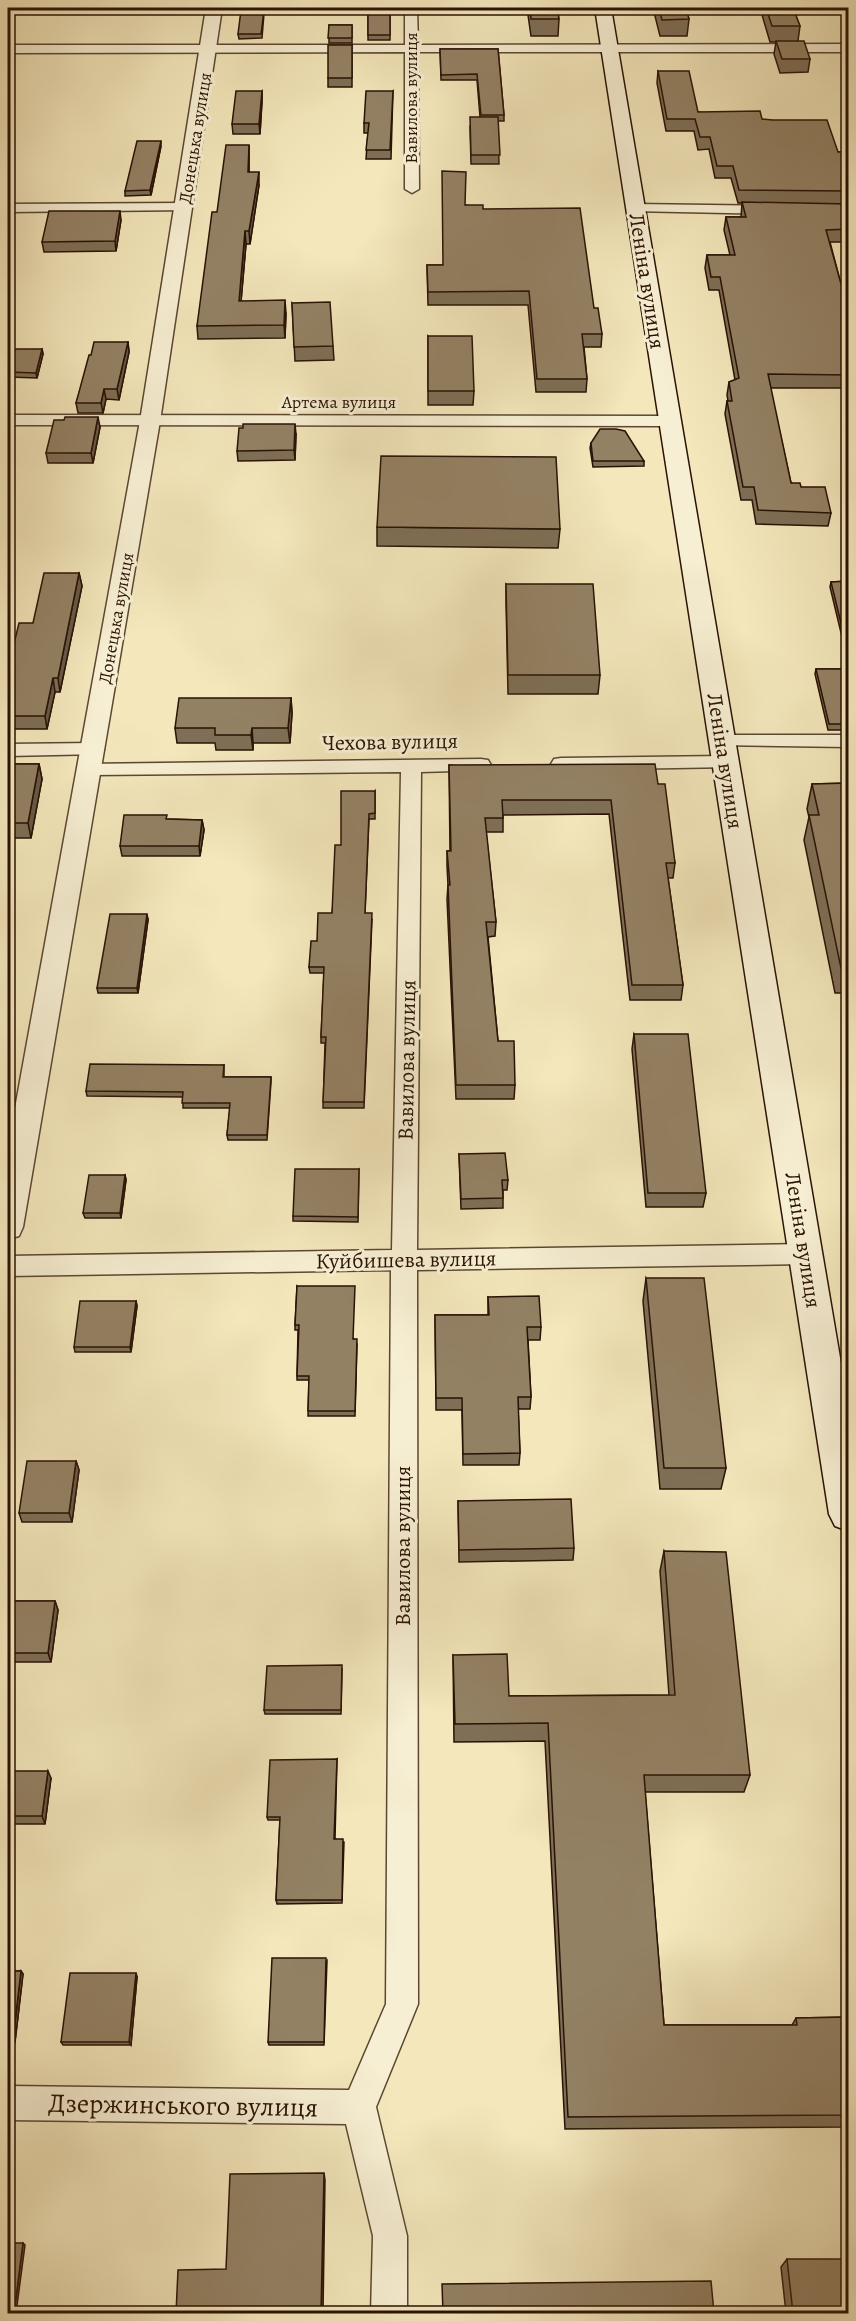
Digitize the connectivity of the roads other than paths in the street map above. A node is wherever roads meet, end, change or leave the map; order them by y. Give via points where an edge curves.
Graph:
1 (214, 8) edge
2 (411, 8) edge
3 (603, 8) edge
4 (609, 47) junction
5 (210, 48) junction
6 (412, 48) junction
7 (849, 48) edge
8 (8, 49) edge
9 (412, 189) dead end
10 (184, 207) junction
11 (8, 208) edge
12 (635, 208) junction
13 (791, 210) edge
14 (8, 420) edge
15 (670, 421) junction
16 (150, 422) junction
17 (849, 741) edge
18 (8, 750) edge
19 (724, 752) junction
20 (92, 759) junction
21 (504, 765) edge
22 (539, 765) edge
23 (411, 766) junction
24 (8, 1227) edge
25 (806, 1254) junction
26 (404, 1261) junction
27 (8, 1266) edge
28 (849, 1514) edge
29 (8, 2103) edge
30 (359, 2107) junction
31 (389, 2313) edge

1 - 5 street, Донецька вулиця
2 - 6 street, Вавилова вулиця
3 - 4 main road, Леніна вулиця
4 - 6 street
4 - 7 street
4 - 12 main road, Леніна вулиця
5 - 6 street
5 - 8 street
5 - 10 street, Донецька вулиця
6 - 9 street, Вавилова вулиця
10 - 11 street
10 - 16 street, Донецька вулиця
12 - 13 street
12 - 15 main road, Леніна вулиця
14 - 16 street, Артема вулиця
15 - 16 street, Артема вулиця
15 - 19 main road, Леніна вулиця
16 - 20 street, Донецька вулиця
17 - 19 street
18 - 20 street, Чехова вулиця
19 - 22 street
19 - 25 main road, Леніна вулиця
20 - 23 street, Чехова вулиця
20 - 24 street, Донецька вулиця
21 - 23 street, Чехова вулиця
23 - 26 street, Вавилова вулиця
25 - 26 street, Куйбишева вулиця
25 - 28 main road, Леніна вулиця
26 - 27 street, Куйбишева вулиця
26 - 30 street, Вавилова вулиця via 402,2004
29 - 30 street, Дзержинського вулиця
30 - 31 street via 390,2236

